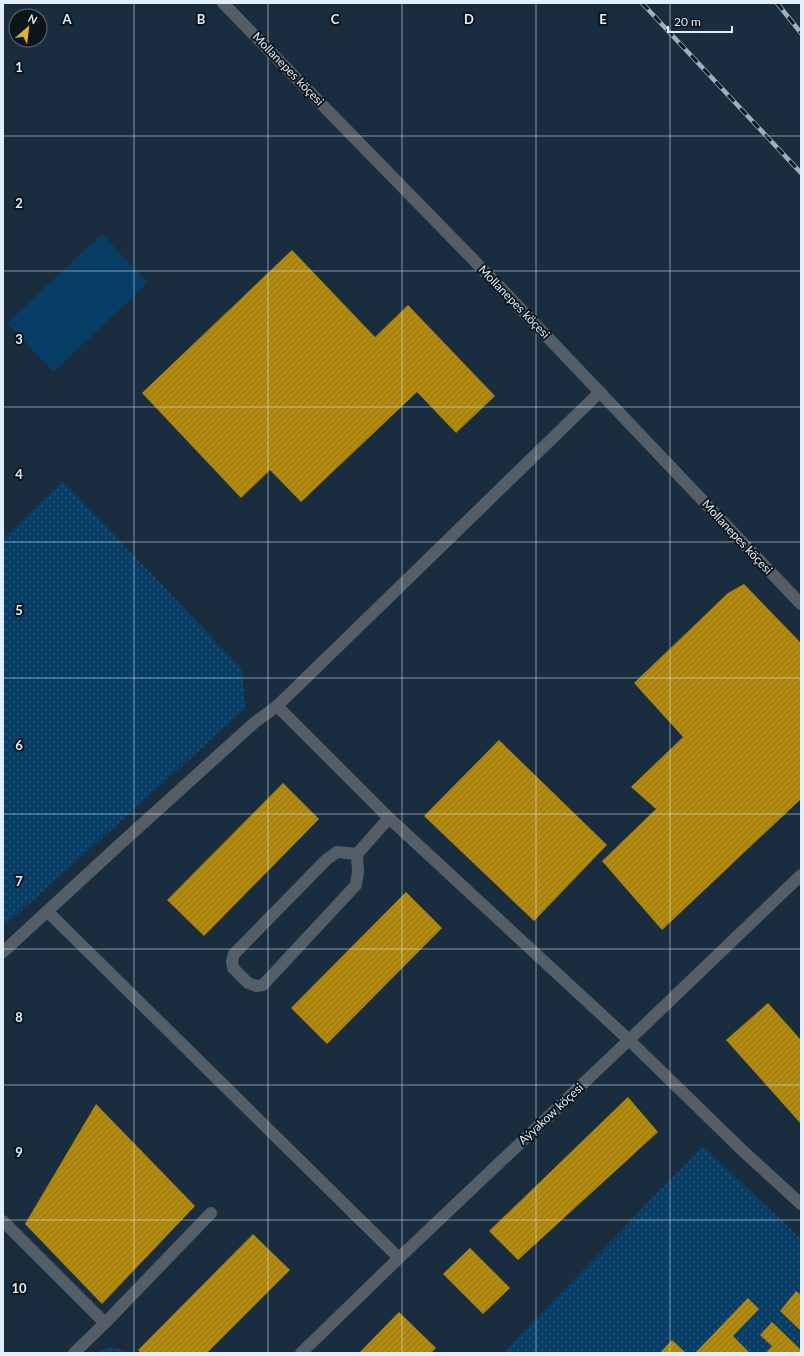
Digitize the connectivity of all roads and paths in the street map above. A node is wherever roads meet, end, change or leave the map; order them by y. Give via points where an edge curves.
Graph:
1 (223, 3) edge
2 (600, 392) junction
3 (801, 604) edge
4 (277, 706) junction
5 (389, 818) junction
6 (357, 854) junction
7 (801, 875) edge
8 (46, 911) junction
9 (3, 952) edge
10 (629, 1040) junction
11 (801, 1204) edge
12 (211, 1213) dead end
13 (3, 1221) edge
14 (399, 1258) junction
15 (105, 1324) junction
16 (74, 1353) edge
17 (301, 1353) edge

1 - 2 street, Mollanepes köçesi
2 - 3 street, Mollanepes köçesi
2 - 4 street
4 - 5 street
4 - 8 street via 254,723
5 - 6 street
5 - 10 street
6 - 6 street via 337,852 326,860 234,954 233,968 248,984 263,984 356,885
7 - 10 street, Aýyakow köçesi
8 - 9 street
8 - 14 street
10 - 11 street via 743,1152
10 - 14 street, Aýyakow köçesi
12 - 15 street
13 - 15 street
14 - 17 street, Aýyakow köçesi
15 - 16 street

